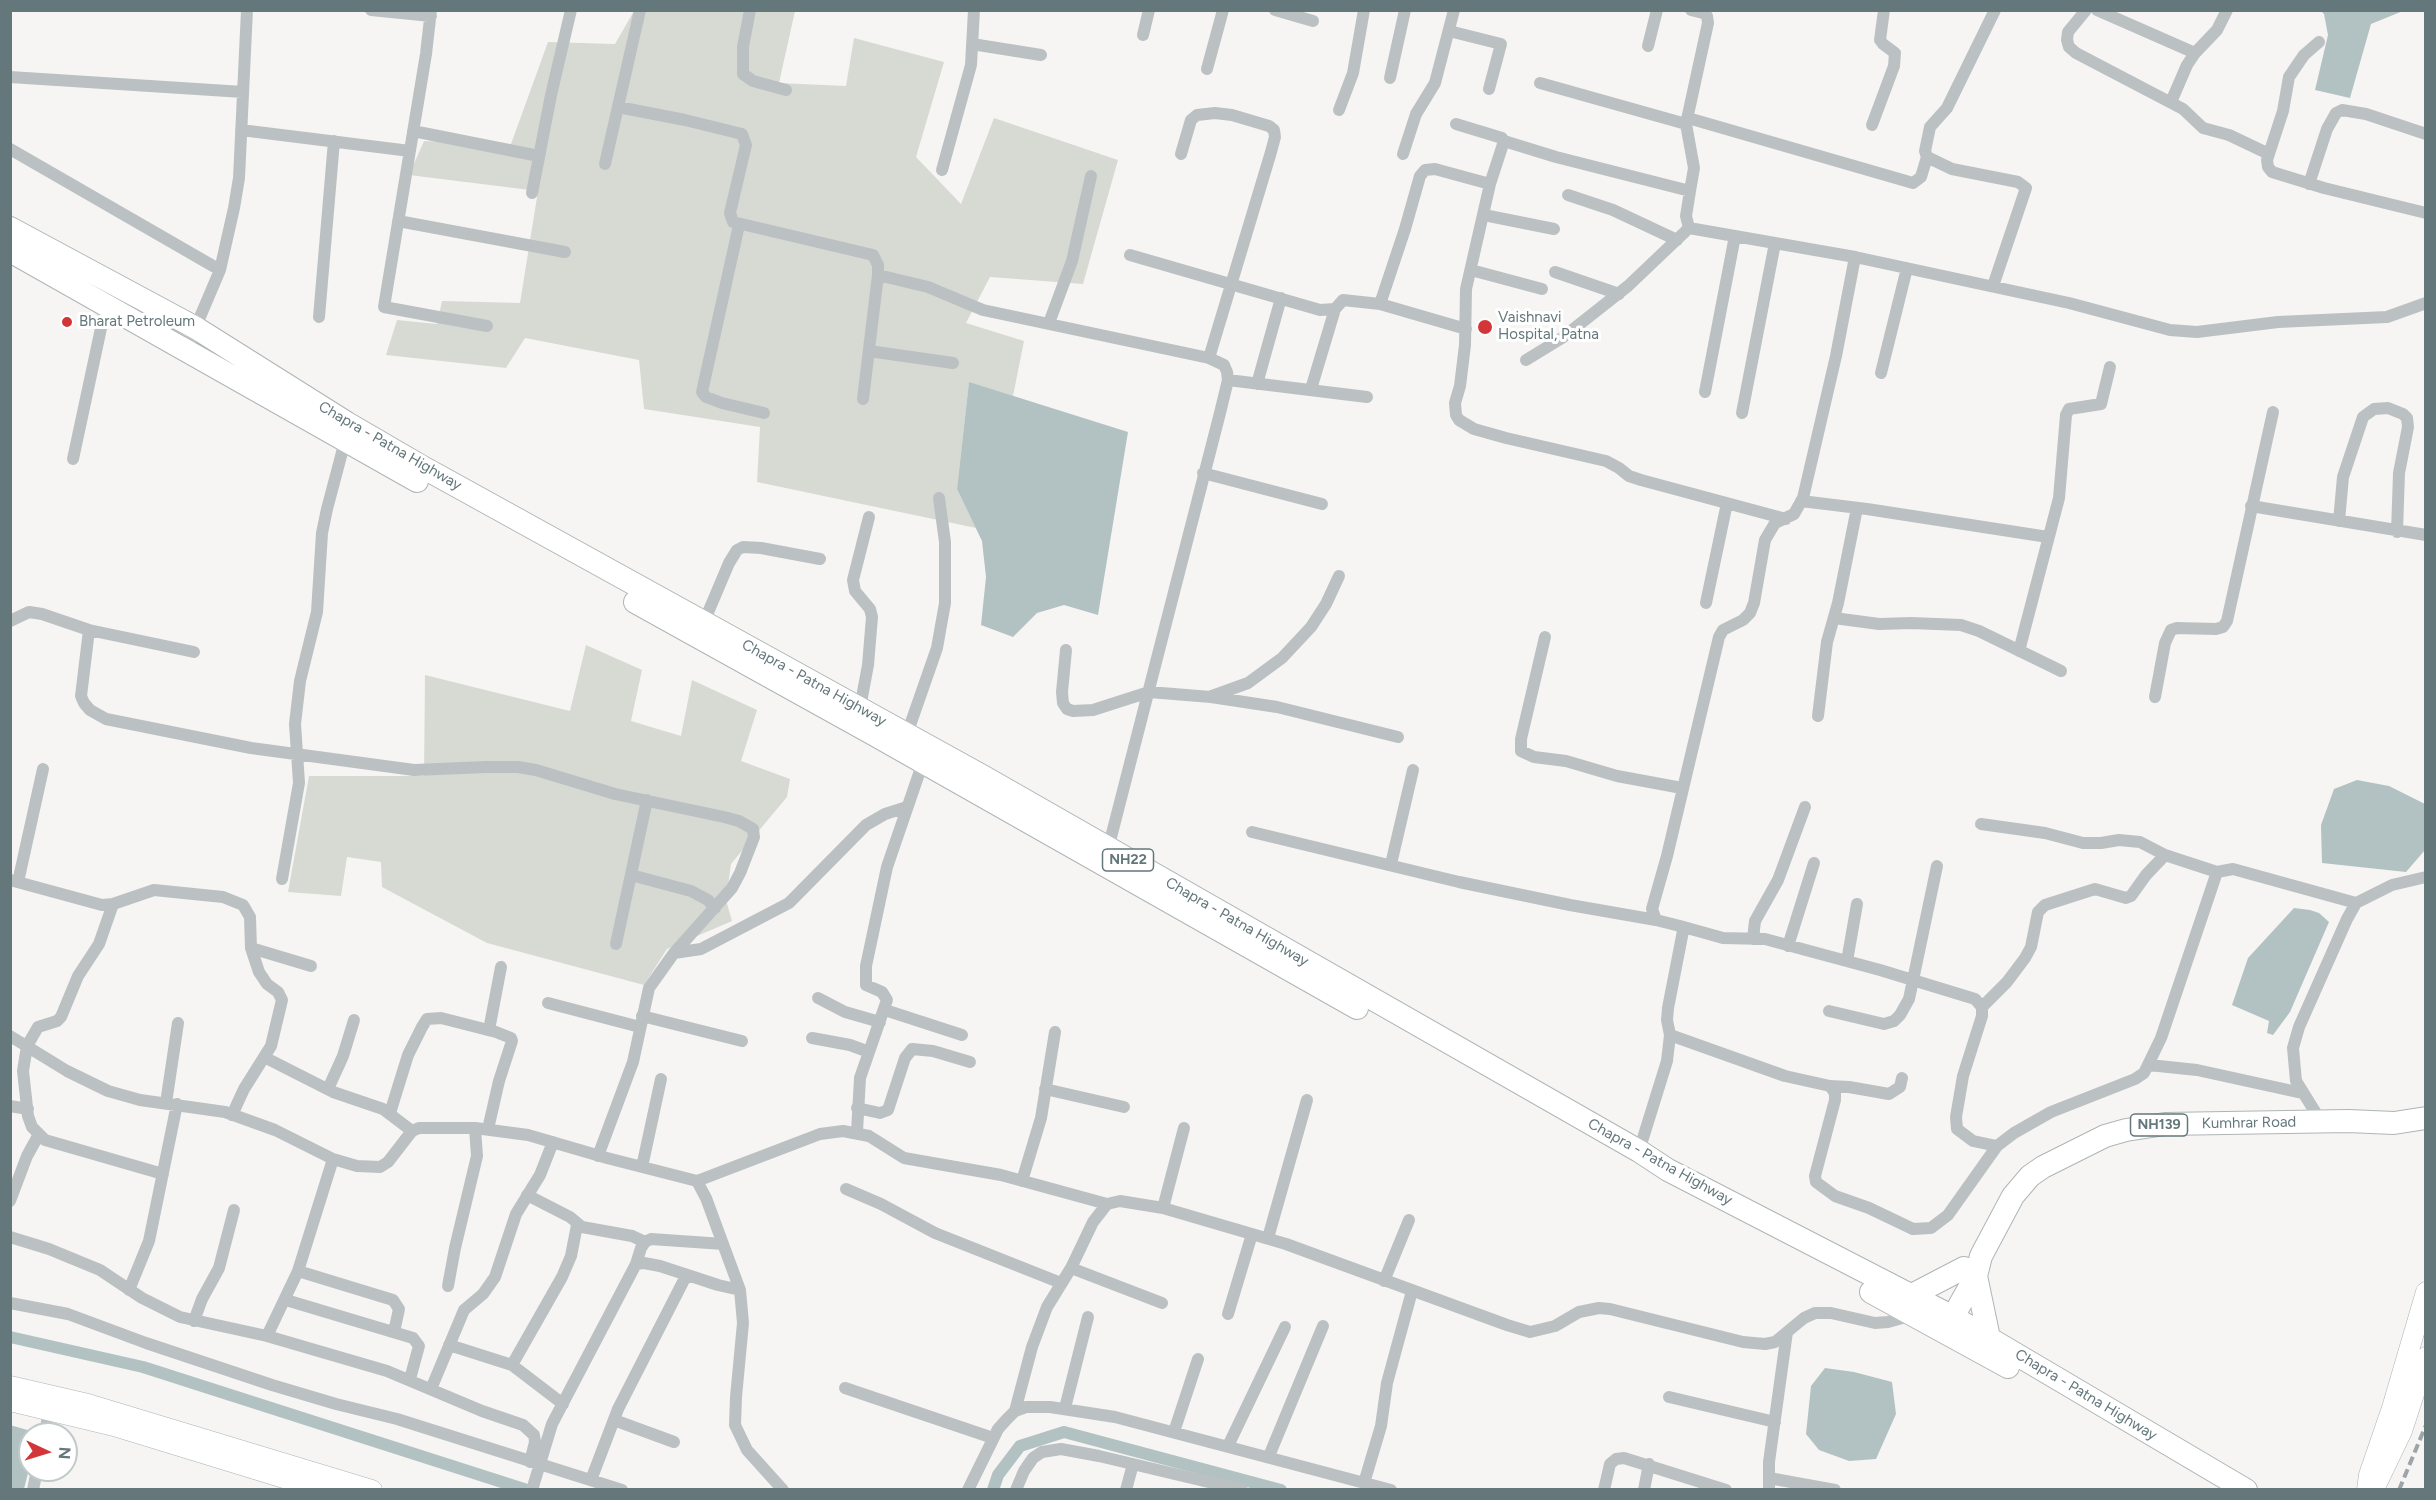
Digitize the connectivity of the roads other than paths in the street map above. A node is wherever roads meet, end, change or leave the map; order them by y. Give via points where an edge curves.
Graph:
1 (247, 10) edge
2 (371, 10) edge
3 (571, 10) edge
4 (640, 10) edge
5 (750, 10) edge
6 (974, 10) edge
7 (1149, 10) edge
8 (1223, 10) edge
9 (1275, 10) edge
10 (1364, 10) edge
11 (1405, 10) edge
12 (1454, 10) edge
13 (1657, 10) edge
14 (1691, 10) edge
15 (1884, 10) edge
16 (1995, 10) edge
17 (2086, 10) edge
18 (2097, 10) edge
19 (2227, 10) edge
20 (431, 13) edge
21 (1312, 21) dead end
22 (1449, 31) junction
23 (1143, 35) dead end
24 (2319, 42) dead end
25 (972, 44) junction
26 (1648, 46) dead end
27 (2195, 53) junction
28 (1041, 55) dead end
29 (1207, 69) dead end
30 (10, 77) edge
31 (1390, 78) dead end
32 (1540, 83) dead end
33 (1489, 89) dead end
34 (786, 90) dead end
35 (243, 92) junction
36 (2171, 102) junction
37 (618, 107) junction
38 (1339, 110) dead end
39 (1687, 121) junction
40 (1456, 124) dead end
41 (1872, 125) dead end
42 (242, 130) junction
43 (413, 131) junction
44 (2426, 134) edge
45 (334, 141) junction
46 (1504, 141) junction
47 (10, 149) edge
48 (410, 151) junction
49 (1181, 154) dead end
50 (1403, 154) dead end
51 (2269, 154) junction
52 (539, 156) junction
53 (1927, 157) junction
54 (605, 164) dead end
55 (942, 170) dead end
56 (1090, 176) dead end
57 (1491, 184) junction
58 (2309, 184) junction
59 (1690, 191) junction
60 (532, 193) dead end
61 (1568, 195) dead end
62 (2426, 213) edge
63 (1484, 215) junction
64 (398, 221) junction
65 (739, 225) junction
66 (10, 228) edge
67 (1689, 228) junction
68 (1554, 229) dead end
69 (1735, 236) junction
70 (1677, 240) junction
71 (1775, 243) junction
72 (10, 251) edge
73 (565, 252) dead end
74 (1130, 255) dead end
75 (1855, 257) junction
76 (1907, 268) junction
77 (220, 270) junction
78 (1471, 270) junction
79 (1555, 272) dead end
80 (878, 275) junction
81 (1230, 284) junction
82 (1992, 286) junction
83 (1542, 289) dead end
84 (1618, 294) junction
85 (1281, 298) junction
86 (2426, 303) edge
87 (1380, 304) junction
88 (106, 305) junction
89 (1335, 309) junction
90 (319, 317) dead end
91 (1049, 323) junction
92 (487, 326) dead end
93 (196, 328) junction
94 (1466, 329) junction
95 (186, 350) junction
96 (869, 351) junction
97 (1209, 358) junction
98 (1526, 360) dead end
99 (953, 363) dead end
100 (2110, 367) dead end
101 (1881, 373) dead end
102 (1228, 380) junction
103 (1257, 384) junction
104 (1311, 388) junction
105 (1705, 392) dead end
106 (1367, 397) dead end
107 (863, 399) dead end
108 (765, 412) dead end
109 (2273, 412) dead end
110 (1742, 413) dead end
111 (345, 441) junction
112 (73, 459) dead end
113 (1203, 473) junction
114 (939, 498) dead end
115 (1801, 501) junction
116 (1727, 503) junction
117 (1322, 504) dead end
118 (2251, 506) junction
119 (1857, 508) junction
120 (869, 517) dead end
121 (1786, 519) junction
122 (2339, 521) junction
123 (2397, 532) junction
124 (2426, 535) edge
125 (2048, 537) junction
126 (820, 559) dead end
127 (1339, 576) dead end
128 (1706, 603) dead end
129 (1834, 618) junction
130 (11, 622) edge
131 (704, 622) junction
132 (89, 630) junction
133 (1545, 637) dead end
134 (1066, 650) dead end
135 (2019, 651) junction
136 (194, 652) dead end
137 (2061, 671) dead end
138 (1149, 692) junction
139 (1211, 697) junction
140 (2155, 698) dead end
141 (860, 708) junction
142 (1818, 716) dead end
143 (907, 734) junction
144 (1398, 737) dead end
145 (298, 754) junction
146 (923, 762) junction
147 (43, 769) dead end
148 (1413, 770) dead end
149 (1682, 788) junction
150 (648, 800) junction
151 (907, 807) junction
152 (1805, 807) dead end
153 (1981, 824) dead end
154 (1252, 832) dead end
155 (1108, 849) junction
156 (2165, 855) junction
157 (1814, 863) dead end
158 (1391, 864) junction
159 (1937, 866) dead end
160 (2217, 872) junction
161 (631, 875) junction
162 (2426, 878) edge
163 (282, 879) dead end
164 (14, 881) edge
165 (2356, 903) junction
166 (113, 904) junction
167 (1857, 904) dead end
168 (715, 908) junction
169 (1656, 920) junction
170 (1680, 926) junction
171 (1753, 939) junction
172 (616, 944) dead end
173 (1788, 946) junction
174 (251, 948) junction
175 (674, 953) junction
176 (1847, 961) junction
177 (311, 966) dead end
178 (501, 966) dead end
179 (1913, 980) junction
180 (818, 998) dead end
181 (548, 1003) dead end
182 (1982, 1008) junction
183 (885, 1010) junction
184 (1829, 1011) dead end
185 (354, 1020) dead end
186 (641, 1021) junction
187 (880, 1022) junction
188 (178, 1023) dead end
189 (489, 1030) junction
190 (1055, 1032) dead end
191 (962, 1035) dead end
192 (1670, 1035) junction
193 (10, 1036) edge
194 (812, 1038) dead end
195 (742, 1041) dead end
196 (27, 1046) junction
197 (868, 1052) junction
198 (264, 1057) junction
199 (970, 1062) dead end
200 (2149, 1065) junction
201 (1902, 1078) dead end
202 (661, 1079) dead end
203 (1830, 1086) junction
204 (328, 1089) junction
205 (1045, 1089) junction
206 (2302, 1093) junction
207 (1307, 1100) dead end
208 (172, 1103) junction
209 (10, 1106) edge
210 (1124, 1107) dead end
211 (857, 1108) junction
212 (28, 1109) junction
213 (390, 1113) junction
214 (232, 1115) junction
215 (2426, 1118) edge
216 (2322, 1123) junction
217 (2394, 1123) junction
218 (475, 1128) junction
219 (1184, 1128) dead end
220 (488, 1129) junction
221 (411, 1131) junction
222 (856, 1132) junction
223 (2426, 1135) edge
224 (38, 1136) junction
225 (553, 1142) junction
226 (1997, 1146) junction
227 (1639, 1151) junction
228 (598, 1156) junction
229 (333, 1158) junction
230 (642, 1167) junction
231 (163, 1174) junction
232 (697, 1181) junction
233 (1022, 1181) junction
234 (846, 1189) dead end
235 (527, 1195) junction
236 (10, 1201) edge
237 (1107, 1204) junction
238 (1163, 1208) junction
239 (234, 1210) dead end
240 (1409, 1220) dead end
241 (577, 1225) junction
242 (1252, 1234) junction
243 (10, 1237) edge
244 (1268, 1238) junction
245 (645, 1242) junction
246 (723, 1244) junction
247 (636, 1264) junction
248 (1974, 1266) junction
249 (1071, 1268) junction
250 (298, 1271) junction
251 (686, 1276) junction
252 (1384, 1281) junction
253 (1061, 1283) junction
254 (448, 1286) dead end
255 (129, 1290) junction
256 (740, 1290) junction
257 (1412, 1291) junction
258 (2426, 1292) edge
259 (286, 1300) junction
260 (10, 1303) edge
261 (1162, 1303) dead end
262 (1228, 1314) dead end
263 (1933, 1315) junction
264 (1088, 1317) dead end
265 (194, 1321) junction
266 (1323, 1326) dead end
267 (1285, 1327) dead end
268 (394, 1332) junction
269 (1787, 1332) junction
270 (267, 1336) junction
271 (1989, 1338) junction
272 (449, 1345) junction
273 (2426, 1357) edge
274 (1198, 1359) dead end
275 (512, 1365) junction
276 (410, 1379) junction
277 (10, 1386) edge
278 (845, 1388) dead end
279 (431, 1389) junction
280 (1669, 1397) dead end
281 (10, 1401) edge
282 (563, 1404) junction
283 (1065, 1408) junction
284 (49, 1410) junction
285 (1015, 1411) junction
286 (614, 1420) junction
287 (47, 1422) edge
288 (1775, 1422) junction
289 (1174, 1432) junction
290 (993, 1438) junction
291 (674, 1442) dead end
292 (1228, 1446) junction
293 (1269, 1456) junction
294 (1133, 1464) junction
295 (1649, 1464) junction
296 (535, 1466) junction
297 (591, 1480) junction
298 (1365, 1483) junction
299 (2372, 1483) edge
300 (1769, 1484) edge
301 (322, 1490) edge
302 (372, 1490) edge
303 (532, 1490) edge
304 (622, 1490) edge
305 (783, 1490) edge
306 (968, 1490) edge
307 (1016, 1490) edge
308 (1126, 1490) edge
309 (1242, 1490) edge
310 (1391, 1490) edge
311 (1604, 1490) edge
312 (1644, 1490) edge
313 (1726, 1490) edge
314 (1835, 1490) edge
315 (2223, 1490) edge
316 (2246, 1490) edge

1 - 35 street
2 - 20 street
3 - 52 street
4 - 37 street
5 - 34 street via 743,74 753,81
6 - 25 street
7 - 23 street
8 - 29 street
9 - 21 street
10 - 38 street via 1353,73
11 - 31 street
12 - 22 street
13 - 26 street
14 - 39 street via 1707,16 1708,23
15 - 41 street via 1880,40 1895,52 1894,66
16 - 53 street via 1947,108 1930,127
17 - 36 street via 2068,32 2069,48
18 - 27 street
19 - 27 street via 2217,30
20 - 43 street
22 - 33 street via 1501,44
22 - 50 street via 1435,83 1416,114
24 - 51 street via 2289,77
25 - 28 street
25 - 55 street via 971,65
27 - 36 street
30 - 35 street
32 - 39 street
35 - 42 street
36 - 51 street via 2203,128 2229,135
37 - 54 street
37 - 65 street via 742,134 746,145 730,213
39 - 53 street via 1913,183 1921,177
39 - 59 street via 1694,168
40 - 46 street
42 - 45 street
42 - 77 street via 239,178
43 - 48 street
43 - 52 street
44 - 58 street via 2342,110 2326,129
45 - 48 street
45 - 90 street
46 - 57 street
46 - 59 street
47 - 77 street
48 - 64 street
49 - 81 street via 1191,120 1197,115 1232,116 1274,130 1271,152
51 - 58 street via 2268,168 2272,171
52 - 60 street
53 - 82 street via 1952,169 2018,182 2025,188
56 - 91 street via 1072,261
57 - 63 street
57 - 87 street via 1435,169 1425,170
58 - 62 street
59 - 67 street via 1686,216
61 - 70 street via 1613,210
63 - 68 street
63 - 78 street
64 - 73 street
64 - 92 street via 384,307
65 - 80 street via 868,253 876,259
65 - 108 street via 702,392 722,404
66 - 93 highway, Chapra - Patna Highway / NH22
67 - 69 street
67 - 70 street
69 - 71 street
69 - 105 street
70 - 84 street
71 - 75 street
71 - 110 street
72 - 88 highway, Chapra - Patna Highway / NH22
74 - 81 street
75 - 76 street
75 - 115 street via 1830,384
76 - 82 street
76 - 101 street
77 - 93 street
78 - 83 street
78 - 94 street via 1466,289
79 - 84 street
80 - 91 street via 928,287 975,308
80 - 96 street
81 - 85 street
81 - 97 street
82 - 86 street via 2170,330 2197,333 2278,322 2387,317
84 - 98 street via 1562,338
85 - 89 street via 1320,310
85 - 103 street
87 - 89 street via 1342,300
87 - 94 street
88 - 95 highway, Chapra - Patna Highway / NH22
88 - 112 street
89 - 104 street
91 - 97 street
93 - 95 street
93 - 131 highway, Chapra - Patna Highway / NH22 via 347,423
94 - 116 street via 1455,402 1459,420 1474,429 1506,438 1606,461 1629,476
95 - 111 highway, Chapra - Patna Highway / NH22
96 - 99 street
96 - 107 street
97 - 102 street via 1224,365
100 - 125 street via 2101,404 2068,409 2060,489
102 - 103 street
102 - 113 street
103 - 104 street
104 - 106 street
109 - 118 street
111 - 145 street via 322,533 317,612 300,681
111 - 146 highway, Chapra - Patna Highway / NH22
113 - 117 street
113 - 138 street
114 - 143 street via 945,542 945,603 937,648
115 - 119 street
115 - 121 street
116 - 121 street
116 - 128 street
118 - 122 street
118 - 140 street via 2227,621 2216,629 2171,630
119 - 125 street
119 - 129 street
120 - 141 street via 853,580 855,591 872,617
121 - 149 street via 1776,524 1766,540 1750,613 1723,630 1719,637
122 - 123 street
122 - 123 street via 2343,477 2358,427 2368,412 2388,408 2403,414 2408,427 2399,473
123 - 124 street
125 - 135 street
126 - 131 street via 743,547 733,556
127 - 139 street via 1311,627 1282,658 1248,683
129 - 135 street via 1879,624 1961,625
129 - 142 street via 1827,642
130 - 132 street via 29,612
131 - 141 highway, Chapra - Patna Highway / NH22
132 - 136 street
132 - 145 street via 81,696 97,715 121,723
133 - 149 street via 1521,751
134 - 138 street via 1062,692 1067,709 1093,710
135 - 137 street
138 - 139 street
138 - 155 street
139 - 144 street via 1278,707
141 - 143 highway, Chapra - Patna Highway / NH22
143 - 155 highway, Chapra - Patna Highway / NH22
145 - 150 street via 414,770 518,767
145 - 163 street via 299,783
146 - 151 street
146 - 263 highway, Chapra - Patna Highway / NH22 via 1656,1178
147 - 164 street
148 - 158 street
149 - 169 street via 1652,909
150 - 161 street
150 - 168 street via 731,819 753,829 754,837 740,873
151 - 175 street via 866,825 789,903 701,949
151 - 183 street via 887,867 866,966 866,985 885,995
152 - 171 street via 1778,880 1755,921
153 - 156 street via 2083,843 2129,840
154 - 158 street
155 - 227 highway, Chapra - Patna Highway / NH22
156 - 160 street
156 - 182 street via 2132,896 2126,898 2095,889 2045,905 2038,912 2025,958
157 - 173 street
158 - 169 street via 1519,895
159 - 179 street
160 - 165 street via 2233,869
160 - 200 street
161 - 168 street via 691,891
161 - 172 street
162 - 165 street via 2392,885
164 - 166 street via 89,903
165 - 206 street via 2293,1048 2294,1070
166 - 174 street via 154,890 233,900 243,905 250,917
166 - 196 street via 102,937 78,976 61,1017 38,1027
167 - 176 street
168 - 175 street
169 - 170 street
170 - 171 street via 1723,938
170 - 192 street via 1680,954 1668,1008
171 - 173 street
173 - 176 street
174 - 177 street
174 - 198 street via 263,979 282,1000 275,1034
175 - 186 street via 649,988
176 - 179 street
178 - 189 street
179 - 182 street via 1975,999
179 - 184 street via 1909,999 1894,1021 1876,1023
180 - 187 street via 845,1012
181 - 186 street
182 - 226 street via 1983,1016 1963,1076 1957,1129 1973,1141
183 - 187 street
183 - 191 street
185 - 204 street
186 - 195 street
186 - 228 street via 629,1071
187 - 197 street
188 - 208 street
189 - 213 street via 441,1018 427,1020 408,1055
189 - 220 street via 512,1041
190 - 205 street
192 - 203 street via 1785,1076
192 - 227 street via 1667,1060
193 - 196 street
194 - 197 street
196 - 208 street via 108,1091
196 - 212 street via 23,1071
197 - 211 street
198 - 204 street
198 - 214 street
199 - 211 street via 912,1049 905,1058 888,1110 880,1113
200 - 206 street via 2197,1070
200 - 226 street via 2134,1078 2037,1118
201 - 203 street via 1900,1087 1889,1094
202 - 230 street
203 - 226 street via 1835,1100 1816,1182 1835,1196 1913,1229 1930,1228 1948,1215
204 - 213 street
205 - 210 street
205 - 233 street via 1041,1118
206 - 216 street
207 - 244 street
208 - 214 street
208 - 231 street
209 - 212 street
211 - 222 street
212 - 224 street
213 - 221 street
214 - 229 street via 275,1130
215 - 217 highway, Kumhrar Road / NH139
216 - 217 highway, Kumhrar Road / NH139
216 - 248 highway, Kumhrar Road / NH139 via 2165,1124 2105,1136 2030,1176 2013,1196
217 - 223 highway, Kumhrar Road / NH139
218 - 220 street
218 - 221 street via 430,1127
218 - 254 street via 477,1156
219 - 238 street
220 - 225 street
221 - 229 street via 380,1167 357,1166
222 - 232 street via 820,1134
222 - 233 street via 878,1140 904,1158
224 - 231 street
224 - 236 street
225 - 228 street
225 - 235 street
227 - 263 highway, Chapra - Patna Highway / NH22
228 - 230 street
229 - 250 street
230 - 232 street
231 - 255 street via 149,1241
232 - 246 street
233 - 237 street
234 - 253 street via 935,1233
235 - 241 street via 570,1217
235 - 272 street via 510,1227 495,1277 464,1310
237 - 238 street via 1128,1202
237 - 249 street via 1093,1222
238 - 242 street
239 - 265 street via 219,1268
240 - 252 street
241 - 245 street
241 - 275 street via 571,1256
242 - 244 street
242 - 262 street
243 - 255 street via 76,1259
244 - 252 street
245 - 246 street via 659,1239
245 - 247 street
246 - 256 street
247 - 251 street via 660,1266
247 - 282 street
248 - 263 highway
248 - 263 highway, Kumhrar Road / NH139
248 - 271 highway
249 - 253 street
249 - 261 street
250 - 259 street
250 - 268 street via 393,1300 399,1309
251 - 256 street
251 - 286 street
252 - 257 street
253 - 285 street via 1040,1325
255 - 265 street via 166,1312
256 - 305 street via 743,1323 735,1425 747,1450
257 - 269 street via 1530,1332 1599,1308 1755,1343 1775,1342
257 - 298 street
258 - 299 main road
259 - 268 street
259 - 270 street
260 - 296 street via 76,1316 262,1382 397,1419
263 - 269 street via 1875,1323 1831,1313 1815,1314
263 - 271 highway, Chapra - Patna Highway / NH22
263 - 315 highway, Chapra - Patna Highway / NH22
264 - 283 street
265 - 270 street
266 - 293 street
267 - 292 street
268 - 276 street via 413,1338 419,1346
269 - 288 street
270 - 276 street
271 - 316 highway, Chapra - Patna Highway / NH22
272 - 275 street
272 - 279 street
273 - 299 main road via 2402,1431
274 - 289 street
275 - 282 street
276 - 279 street
277 - 302 main road via 88,1404
278 - 290 street
279 - 296 street via 531,1430
280 - 288 street
281 - 284 main road
282 - 296 street
283 - 285 street via 1026,1407
283 - 289 street
284 - 287 street
284 - 301 main road
285 - 290 street
286 - 291 street
286 - 297 street
288 - 300 street via 1768,1462
289 - 292 street
290 - 306 street
292 - 293 street
293 - 298 street
294 - 307 street via 1077,1451 1049,1450 1029,1463
294 - 308 street
294 - 309 street
295 - 311 street via 1616,1459 1610,1464
295 - 312 street
295 - 313 street
296 - 297 street
296 - 303 street
297 - 304 street
298 - 310 street
300 - 314 street

